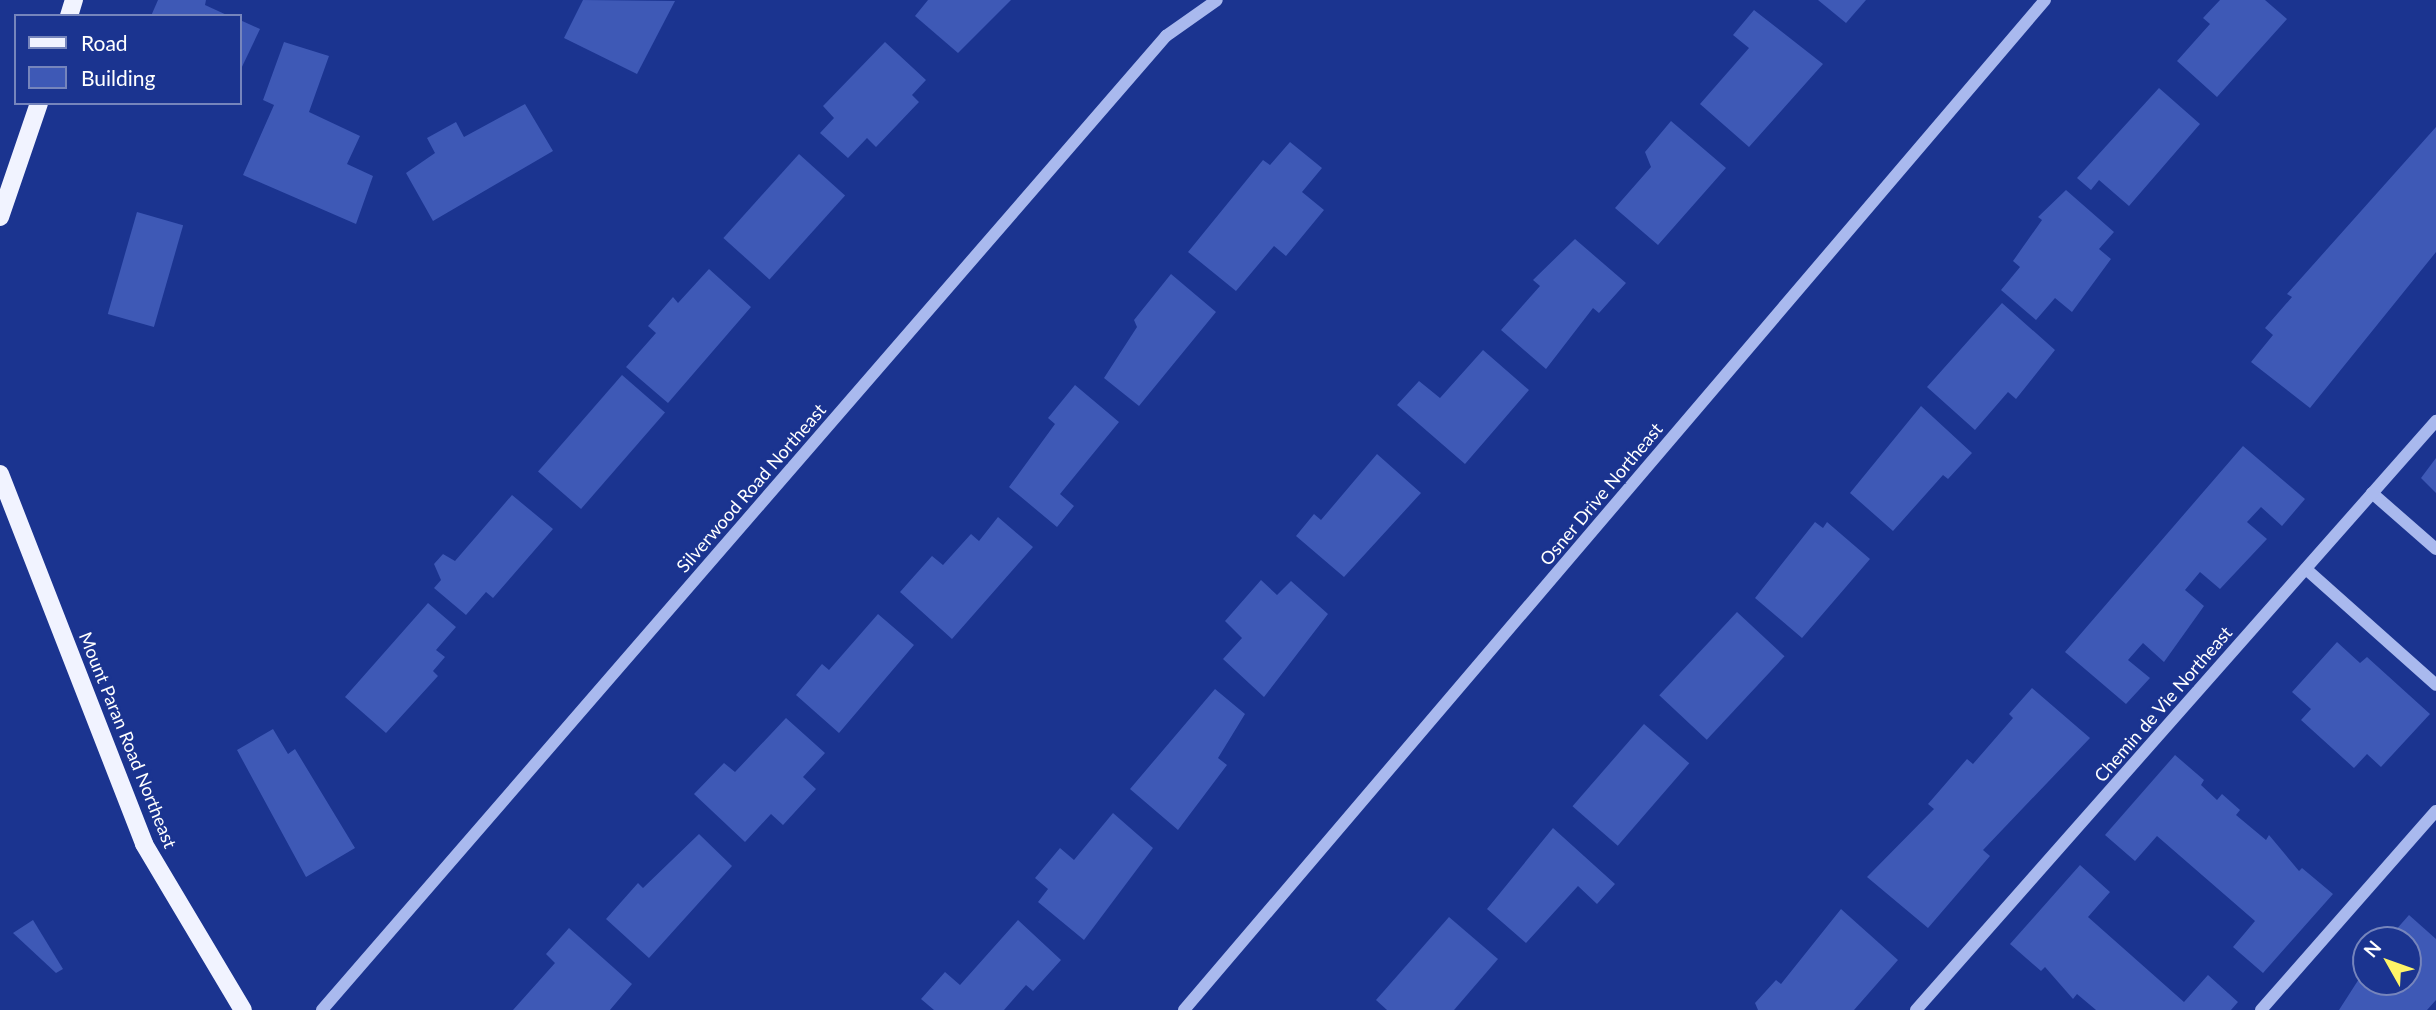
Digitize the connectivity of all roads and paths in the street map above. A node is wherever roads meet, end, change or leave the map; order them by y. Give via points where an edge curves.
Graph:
1 (1217, 0) edge
2 (2045, 0) edge
3 (38, 105) edge
4 (0, 217) edge
5 (2436, 421) edge
6 (0, 474) edge
7 (2372, 494) junction
8 (2436, 549) edge
9 (2305, 569) junction
10 (2436, 685) edge
11 (2436, 810) edge
12 (243, 1010) edge
13 (322, 1010) edge
14 (1184, 1010) edge
15 (1916, 1010) edge
16 (2261, 1010) edge

1 - 13 street, Silverwood Road Northeast via 1166,36
2 - 14 street, Osner Drive Northeast
3 - 4 main road
5 - 7 street, Chemin de Vie Northeast
6 - 12 main road, Mount Paran Road Northeast via 144,844
7 - 8 street
7 - 9 street, Chemin de Vie Northeast
9 - 10 street
9 - 15 street, Chemin de Vie Northeast
11 - 16 street

